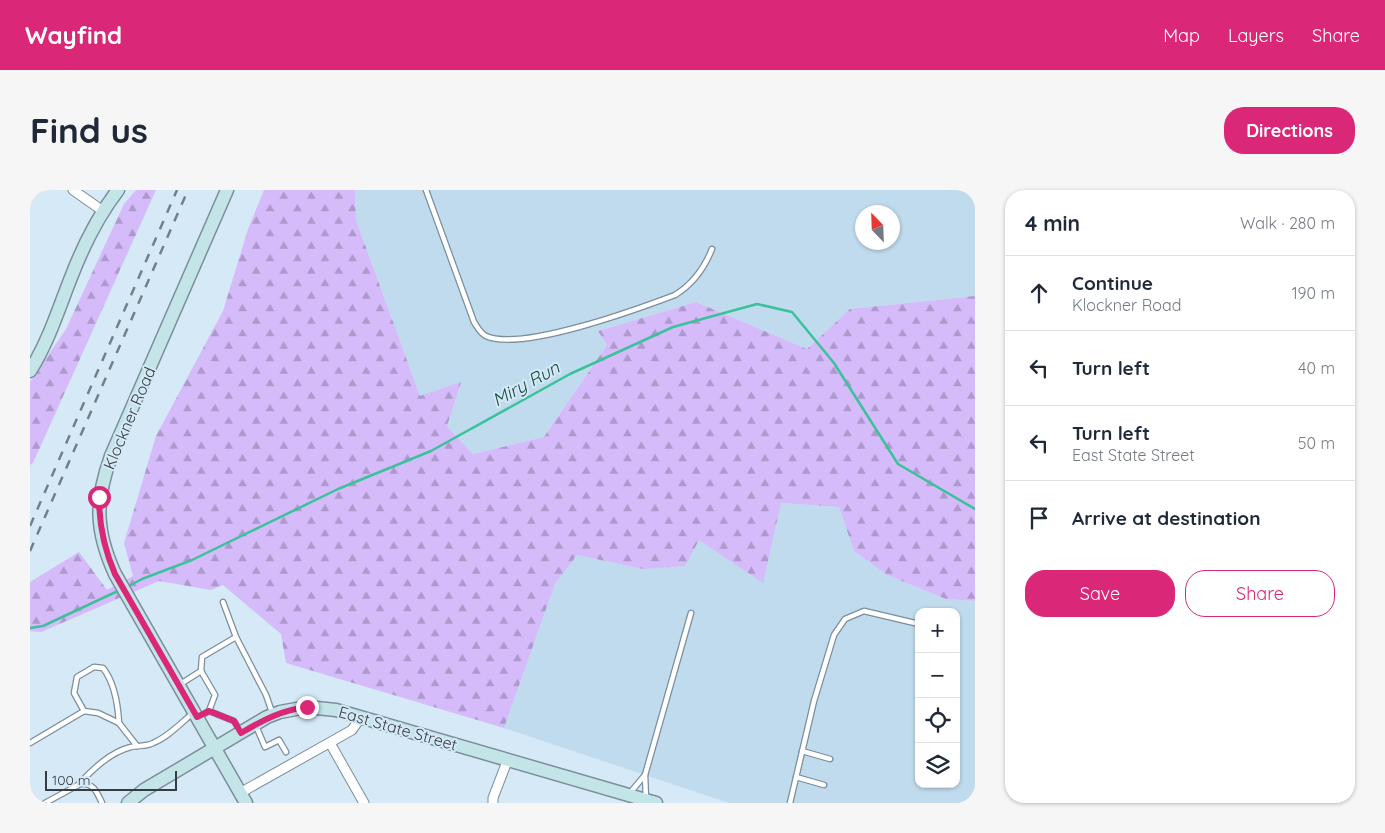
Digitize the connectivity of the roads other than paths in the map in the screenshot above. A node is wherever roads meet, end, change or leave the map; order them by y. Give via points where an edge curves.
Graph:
1 (73, 190) edge
2 (118, 190) edge
3 (227, 190) edge
4 (426, 190) edge
5 (103, 211) junction
6 (712, 250) dead end
7 (30, 371) edge
8 (223, 602) dead end
9 (691, 613) dead end
10 (915, 623) edge
11 (236, 638) junction
12 (201, 671) junction
13 (179, 684) junction
14 (84, 711) junction
15 (209, 711) junction
16 (196, 715) junction
17 (273, 715) junction
18 (361, 717) junction
19 (119, 723) junction
20 (256, 724) junction
21 (241, 733) junction
22 (30, 743) edge
23 (330, 744) junction
24 (137, 746) junction
25 (215, 748) junction
26 (802, 751) junction
27 (286, 752) dead end
28 (830, 758) dead end
29 (508, 760) junction
30 (645, 775) junction
31 (796, 777) junction
32 (78, 785) junction
33 (824, 785) dead end
34 (628, 795) junction
35 (244, 798) edge
36 (649, 802) edge
37 (45, 803) edge
38 (102, 803) edge
39 (128, 803) edge
40 (364, 803) edge
41 (493, 803) edge
42 (790, 803) edge

1 - 5 street
2 - 5 main road
3 - 13 main road, Klockner Road via 111,456 99,497 100,525 115,574
4 - 6 lane via 474,322 480,332 499,340 570,330 675,295 697,276
5 - 7 main road
8 - 11 lane
9 - 30 lane
10 - 26 lane via 864,611 845,619 834,635
11 - 12 lane via 202,657
11 - 17 lane
12 - 13 lane
12 - 15 lane via 215,695
13 - 16 main road, Klockner Road
14 - 19 lane via 98,713
14 - 19 lane via 74,693 77,677 94,667 103,668 110,681
14 - 22 lane
15 - 16 lane
15 - 21 lane via 234,721
16 - 24 lane via 159,740 147,746
16 - 25 main road, Klockner Road
17 - 18 main road, East State Street via 293,708 321,707
17 - 20 main road, East State Street
18 - 23 street via 352,730
18 - 29 main road, East State Street
19 - 24 lane
20 - 21 main road, East State Street
20 - 27 lane via 264,747 279,740
21 - 25 main road, East State Street
23 - 35 street
23 - 40 street
24 - 32 lane via 123,750 100,764
25 - 35 main road, Klockner Road
25 - 39 main road, East State Street
26 - 28 lane
26 - 31 lane
29 - 34 main road, East State Street
29 - 41 street
30 - 34 lane
30 - 36 lane
31 - 33 lane
31 - 42 lane
32 - 37 lane
32 - 38 lane via 92,785
34 - 36 main road, East State Street

